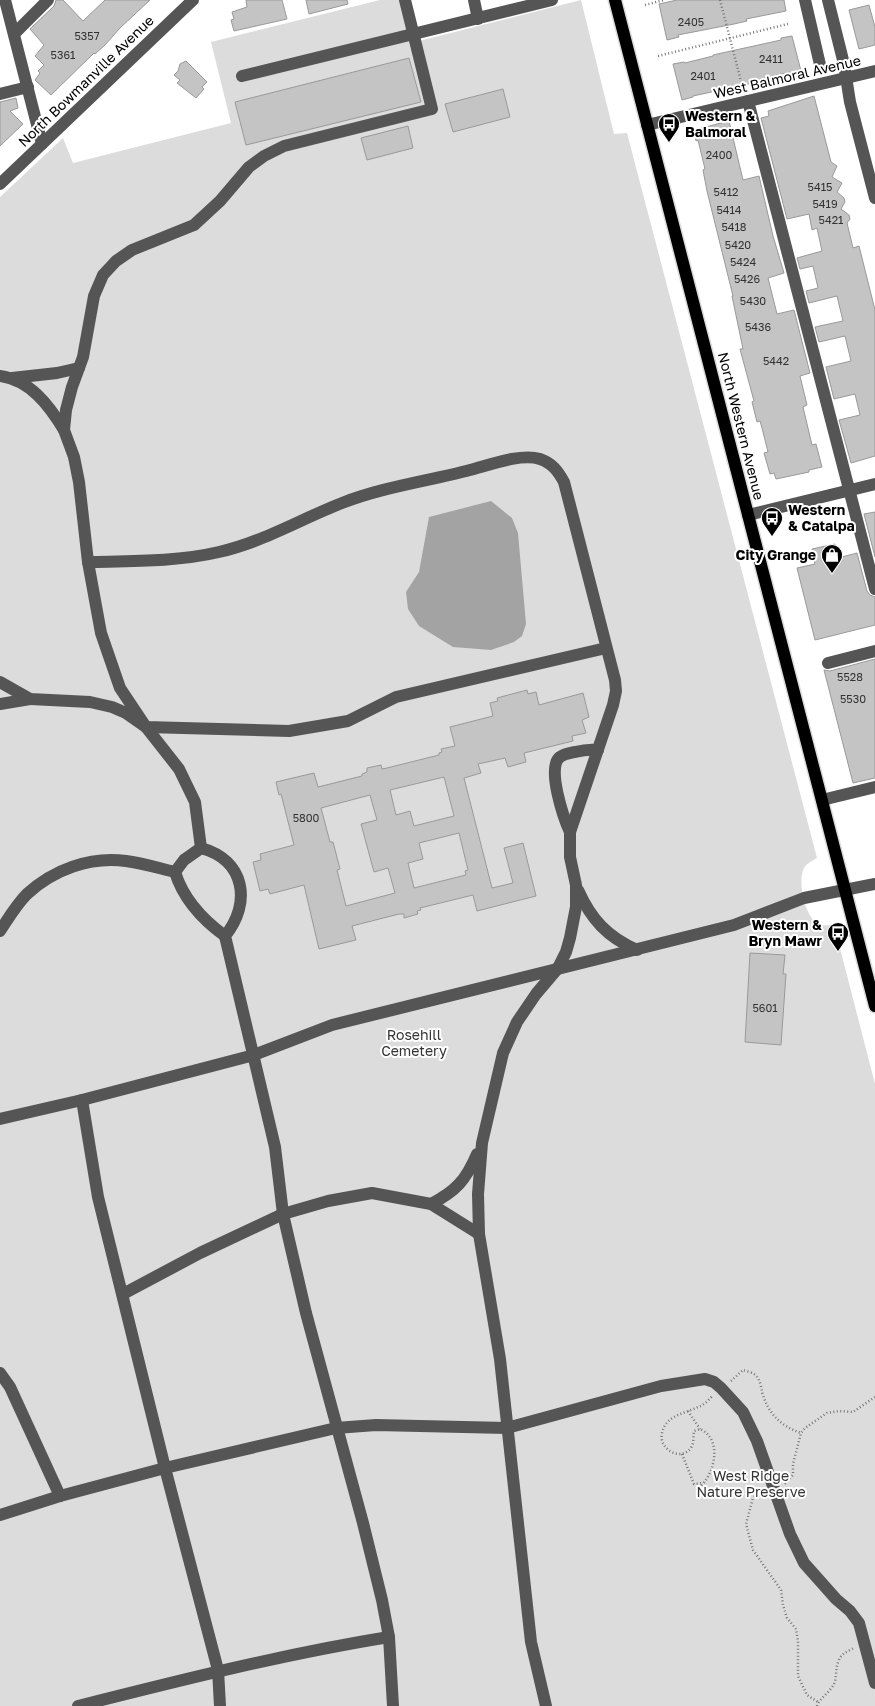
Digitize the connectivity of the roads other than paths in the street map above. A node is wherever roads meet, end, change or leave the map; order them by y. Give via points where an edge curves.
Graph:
1 (6, 0) edge
2 (48, 0) edge
3 (193, 0) edge
4 (405, 0) edge
5 (474, 0) edge
6 (552, 0) edge
7 (615, 0) edge
8 (805, 0) edge
9 (828, 0) edge
10 (831, 14) junction
11 (478, 19) junction
12 (809, 19) junction
13 (14, 34) junction
14 (414, 35) junction
15 (821, 69) dead end
16 (875, 71) edge
17 (242, 76) dead end
18 (846, 78) junction
19 (28, 87) junction
20 (0, 94) edge
21 (746, 97) junction
22 (648, 126) junction
23 (42, 144) junction
24 (0, 184) edge
25 (875, 198) edge
26 (79, 368) junction
27 (6, 377) edge
28 (64, 430) junction
29 (875, 484) edge
30 (850, 490) junction
31 (748, 515) junction
32 (88, 562) junction
33 (875, 589) edge
34 (606, 648) junction
35 (875, 651) edge
36 (828, 663) dead end
37 (0, 682) edge
38 (30, 699) junction
39 (0, 704) edge
40 (146, 727) junction
41 (598, 750) junction
42 (875, 787) edge
43 (822, 800) junction
44 (570, 832) junction
45 (201, 848) junction
46 (174, 872) junction
47 (875, 884) edge
48 (576, 885) junction
49 (845, 891) junction
50 (0, 931) edge
51 (225, 936) junction
52 (637, 950) junction
53 (558, 968) junction
54 (875, 1006) edge
55 (254, 1055) junction
56 (82, 1100) junction
57 (0, 1119) edge
58 (482, 1143) junction
59 (431, 1204) junction
60 (283, 1214) junction
61 (479, 1234) junction
62 (123, 1294) junction
63 (0, 1373) edge
64 (336, 1428) junction
65 (508, 1428) junction
66 (165, 1468) junction
67 (60, 1496) junction
68 (0, 1515) edge
69 (389, 1637) junction
70 (218, 1670) junction
71 (875, 1683) edge
72 (78, 1706) edge
73 (220, 1706) edge
74 (393, 1706) edge
75 (546, 1706) edge

1 - 13 street
2 - 13 street
3 - 23 street, North Bowmanville Avenue
4 - 14 street
5 - 11 street
6 - 11 street
7 - 22 main road, North Western Avenue
8 - 12 street
9 - 10 street
10 - 12 street
10 - 18 street
11 - 14 street
12 - 15 street
13 - 19 street
14 - 17 street
14 - 26 street via 432,109 284,146 249,167 194,225 132,250 116,261 103,275 94,296
16 - 18 street, West Balmoral Avenue
18 - 21 street, West Balmoral Avenue
18 - 25 street
19 - 20 street
19 - 23 street
21 - 22 street, West Balmoral Avenue
21 - 30 street
22 - 31 main road, North Western Avenue
23 - 24 street, North Bowmanville Avenue
26 - 27 street
26 - 28 street via 66,410
27 - 28 street via 24,384 45,403
28 - 32 street via 79,482
29 - 30 street
30 - 31 street
30 - 33 street
31 - 43 main road, North Western Avenue
32 - 34 street via 162,560 220,552 274,534 367,494 514,459 539,458 558,470 564,482
32 - 40 street via 101,633 120,688
34 - 40 street via 396,697 348,721 288,731
34 - 41 street via 616,691
35 - 36 street
37 - 38 street
38 - 39 street
38 - 40 street via 90,702 112,707
40 - 45 street via 179,769 195,802
41 - 44 street
41 - 44 street via 566,754 560,756 555,764 560,806
42 - 43 street
43 - 49 main road, North Western Avenue
44 - 48 street via 570,857
45 - 46 street
45 - 51 street via 221,856 235,872 240,908
46 - 50 street via 124,860 103,860 64,869 26,895
46 - 51 street via 185,895 206,921
47 - 49 street
48 - 52 street via 584,903 603,929
48 - 53 street via 570,938
49 - 52 street via 804,898 734,925
49 - 54 main road, North Western Avenue
51 - 55 street
52 - 53 street
53 - 55 street via 332,1025
53 - 58 street via 517,1022 503,1053
55 - 56 street
55 - 60 street via 275,1147
56 - 57 street
56 - 62 street via 98,1197
58 - 59 street via 462,1183
58 - 61 street
59 - 60 street via 372,1193
59 - 61 street
60 - 62 street
60 - 64 street
61 - 65 street
62 - 66 street
63 - 67 street via 10,1387
64 - 65 street via 376,1425
64 - 66 street
64 - 69 street via 363,1523
65 - 71 street via 678,1382 706,1379 714,1382 742,1412 758,1441 790,1534 804,1563 859,1623
65 - 75 street via 531,1642
66 - 67 street
66 - 70 street
67 - 68 street
69 - 70 street
69 - 74 street
70 - 72 street
70 - 73 street

